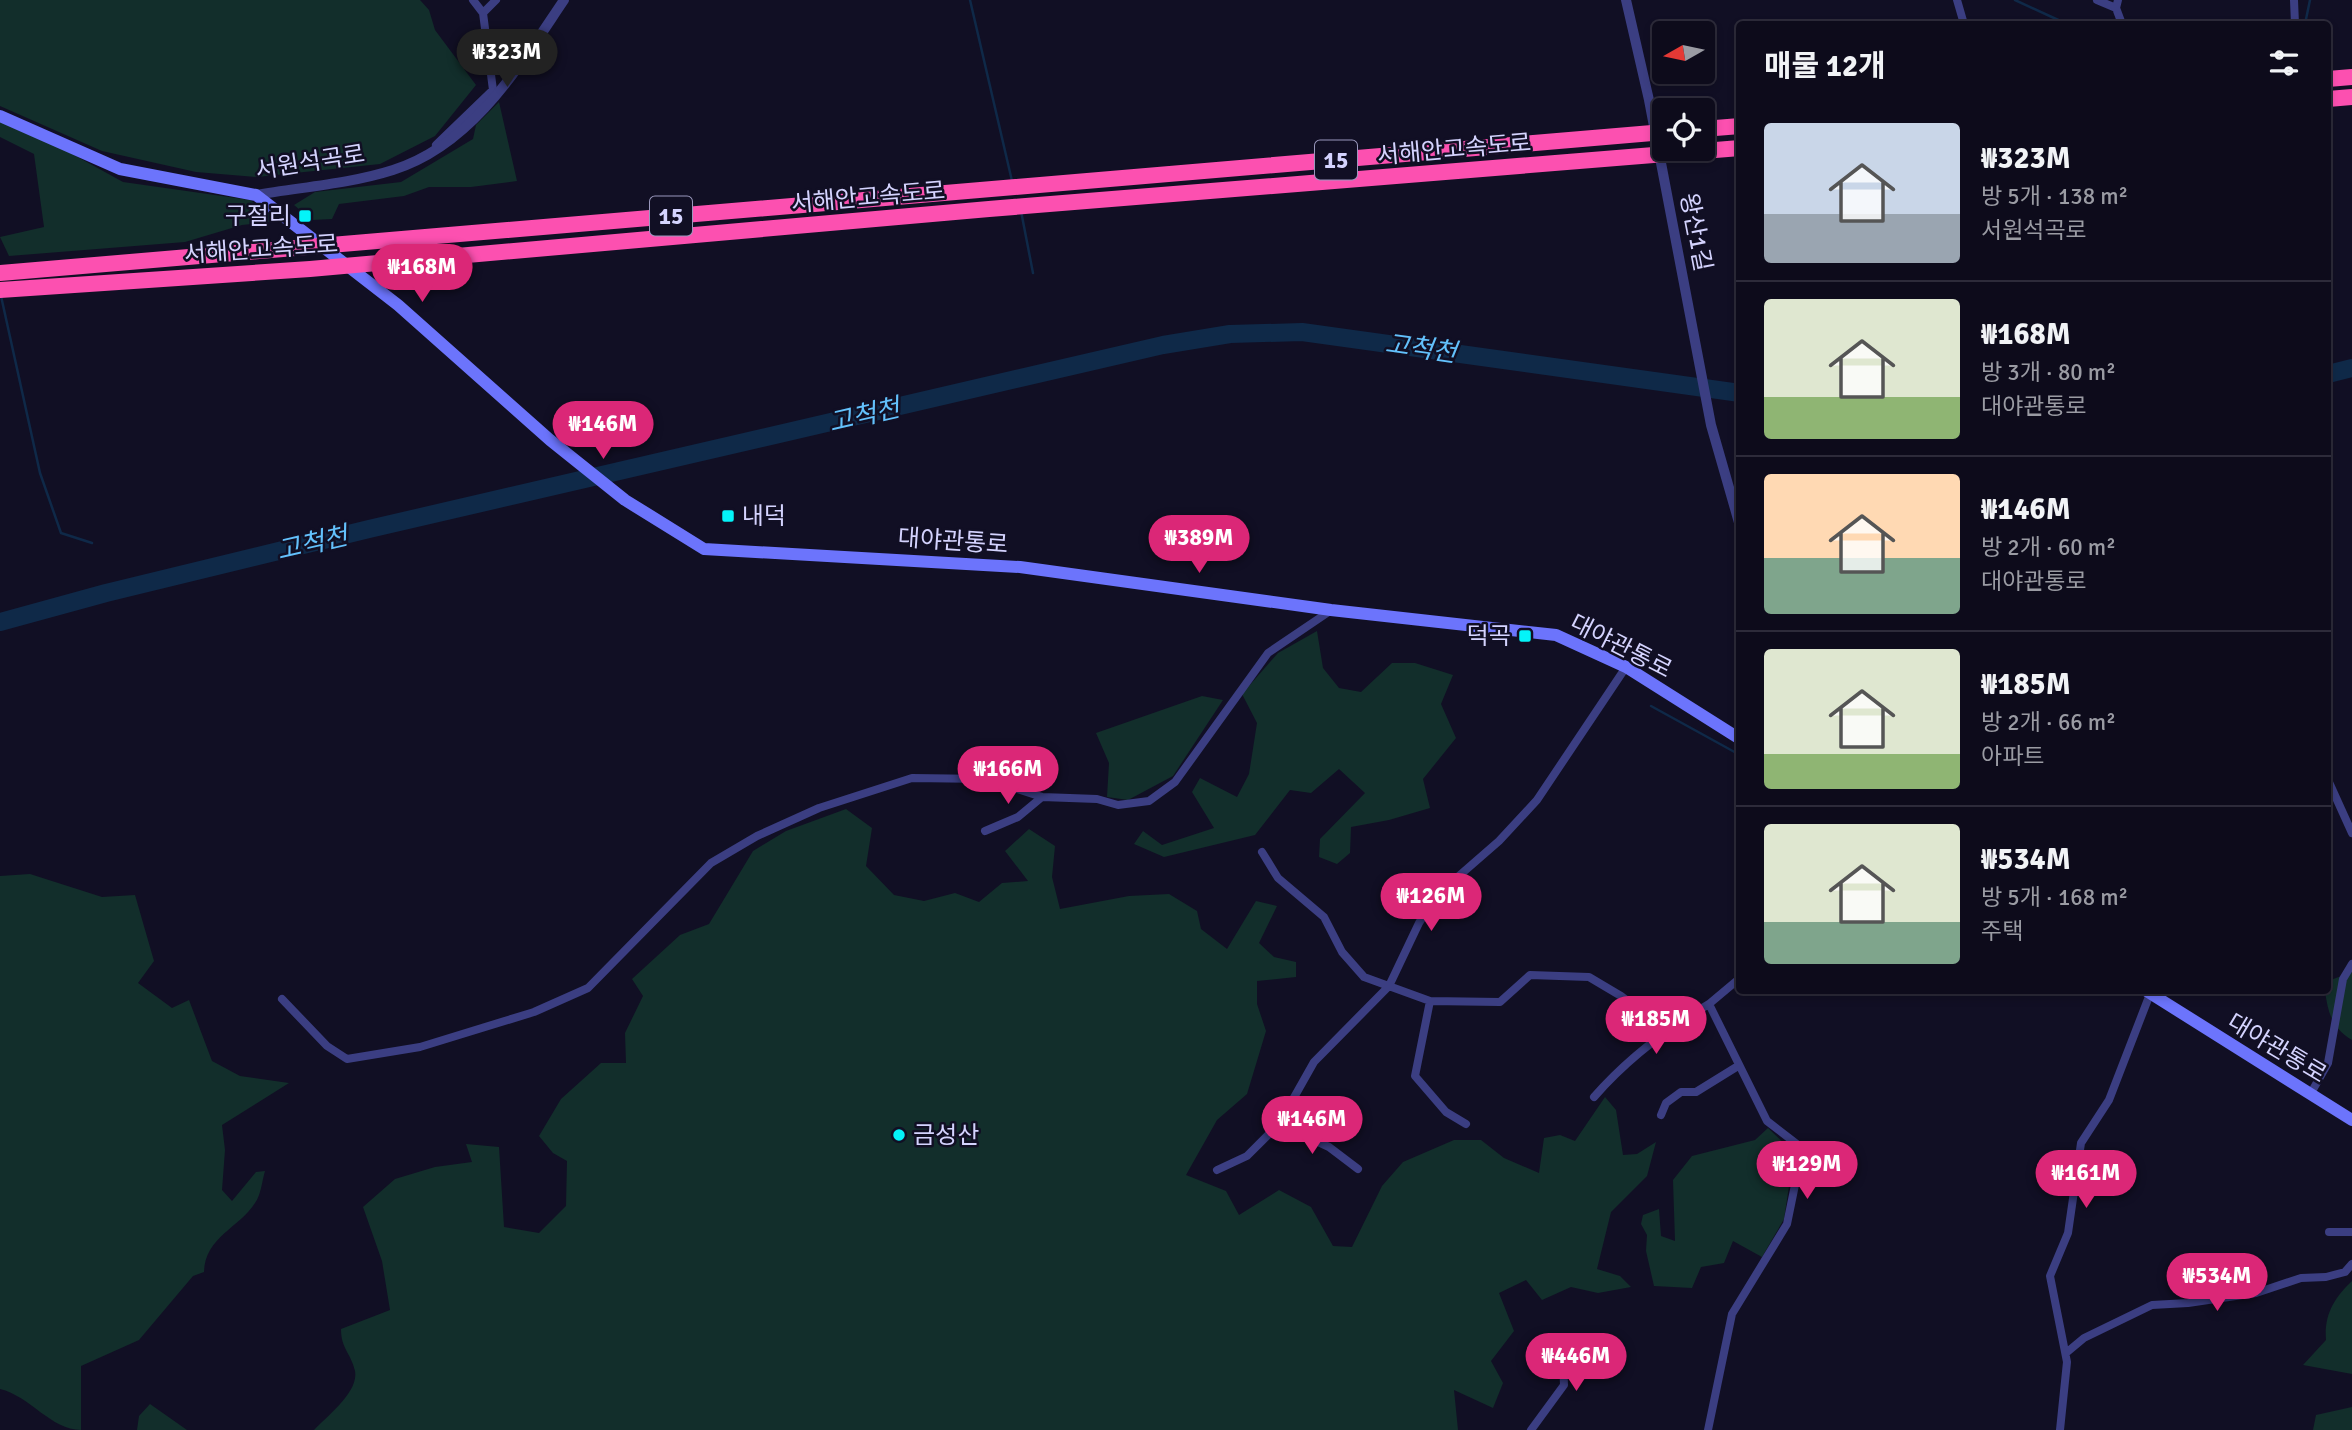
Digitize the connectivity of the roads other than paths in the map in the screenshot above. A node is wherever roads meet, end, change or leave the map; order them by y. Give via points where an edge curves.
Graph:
1 (474, 0) edge
2 (496, 0) edge
3 (564, 0) edge
4 (1626, 0) edge
5 (1957, 0) edge
6 (2097, 0) edge
7 (2294, 0) edge
8 (2117, 4) edge
9 (483, 13) junction
10 (1963, 21) edge
11 (2121, 21) edge
12 (2295, 21) edge
13 (2352, 77) edge
14 (2331, 79) edge
15 (2352, 97) edge
16 (2331, 99) edge
17 (0, 116) edge
18 (1736, 126) edge
19 (1715, 128) edge
20 (1652, 133) edge
21 (1736, 148) edge
22 (429, 152) junction
23 (256, 195) junction
24 (2, 273) edge
25 (3, 290) edge
26 (1736, 512) edge
27 (1331, 610) junction
28 (1626, 667) junction
29 (1736, 736) edge
30 (2331, 787) edge
31 (1042, 797) junction
32 (985, 831) dead end
33 (2352, 833) edge
34 (1262, 852) dead end
35 (2352, 964) edge
36 (1736, 981) edge
37 (1389, 986) junction
38 (2146, 994) edge
39 (2150, 994) edge
40 (282, 999) dead end
41 (1430, 1001) junction
42 (1709, 1004) junction
43 (1666, 1030) junction
44 (1738, 1066) junction
45 (2311, 1093) junction
46 (1594, 1097) dead end
47 (1661, 1115) dead end
48 (2352, 1120) edge
49 (1279, 1124) junction
50 (1466, 1124) dead end
51 (1217, 1170) dead end
52 (1357, 1170) dead end
53 (2329, 1231) dead end
54 (2352, 1232) edge
55 (2352, 1264) edge
56 (1562, 1338) dead end
57 (2066, 1353) junction
58 (1531, 1430) edge
59 (1708, 1430) edge
60 (2060, 1430) edge

1 - 9 street
2 - 9 street
3 - 22 street, 서원석곡로 via 506,85 467,126
4 - 26 street, 왕산1길 via 1711,425
5 - 10 street
6 - 8 street
7 - 12 street
8 - 11 street
9 - 22 street via 493,90
13 - 14 highway
15 - 16 highway
17 - 23 main road, 서원석곡로 via 120,169
18 - 19 highway
20 - 24 highway, 서해안고속도로 / 15
21 - 25 highway, 서해안고속도로 / 15 via 310,269
22 - 23 street, 서원석곡로 via 394,170
23 - 27 main road, 대야관통로 via 398,305 625,500 704,549 1020,567
27 - 28 main road, 대야관통로 via 1556,635
27 - 31 street via 1268,653 1175,782 1149,801 1118,805 1097,799
28 - 29 main road, 대야관통로
28 - 37 street via 1537,800 1499,841 1437,895
30 - 33 street
31 - 32 street via 1018,817
31 - 40 street via 987,779 912,778 819,808 711,863 588,988 534,1012 420,1047 347,1059 327,1046
34 - 37 street via 1278,878 1324,918 1342,952 1364,977
35 - 45 street via 2343,979 2328,1063
36 - 42 street
37 - 41 street
37 - 49 street via 1314,1062
38 - 57 street via 2109,1100 2081,1143 2068,1233 2050,1276
39 - 45 main road, 대야관통로
41 - 43 street via 1500,1002 1530,975 1589,977
41 - 50 street via 1415,1076 1446,1112
42 - 43 street
42 - 44 street
43 - 46 street via 1621,1066
44 - 47 street via 1696,1092 1681,1091
44 - 59 street via 1767,1121 1798,1145 1795,1185 1787,1224 1732,1314
45 - 48 main road, 대야관통로
49 - 51 street via 1247,1156
49 - 52 street via 1329,1147
53 - 54 street
55 - 57 street via 2345,1272 2326,1278 2301,1278 2256,1293 2152,1305 2084,1338
56 - 58 street via 1564,1385
57 - 60 street

